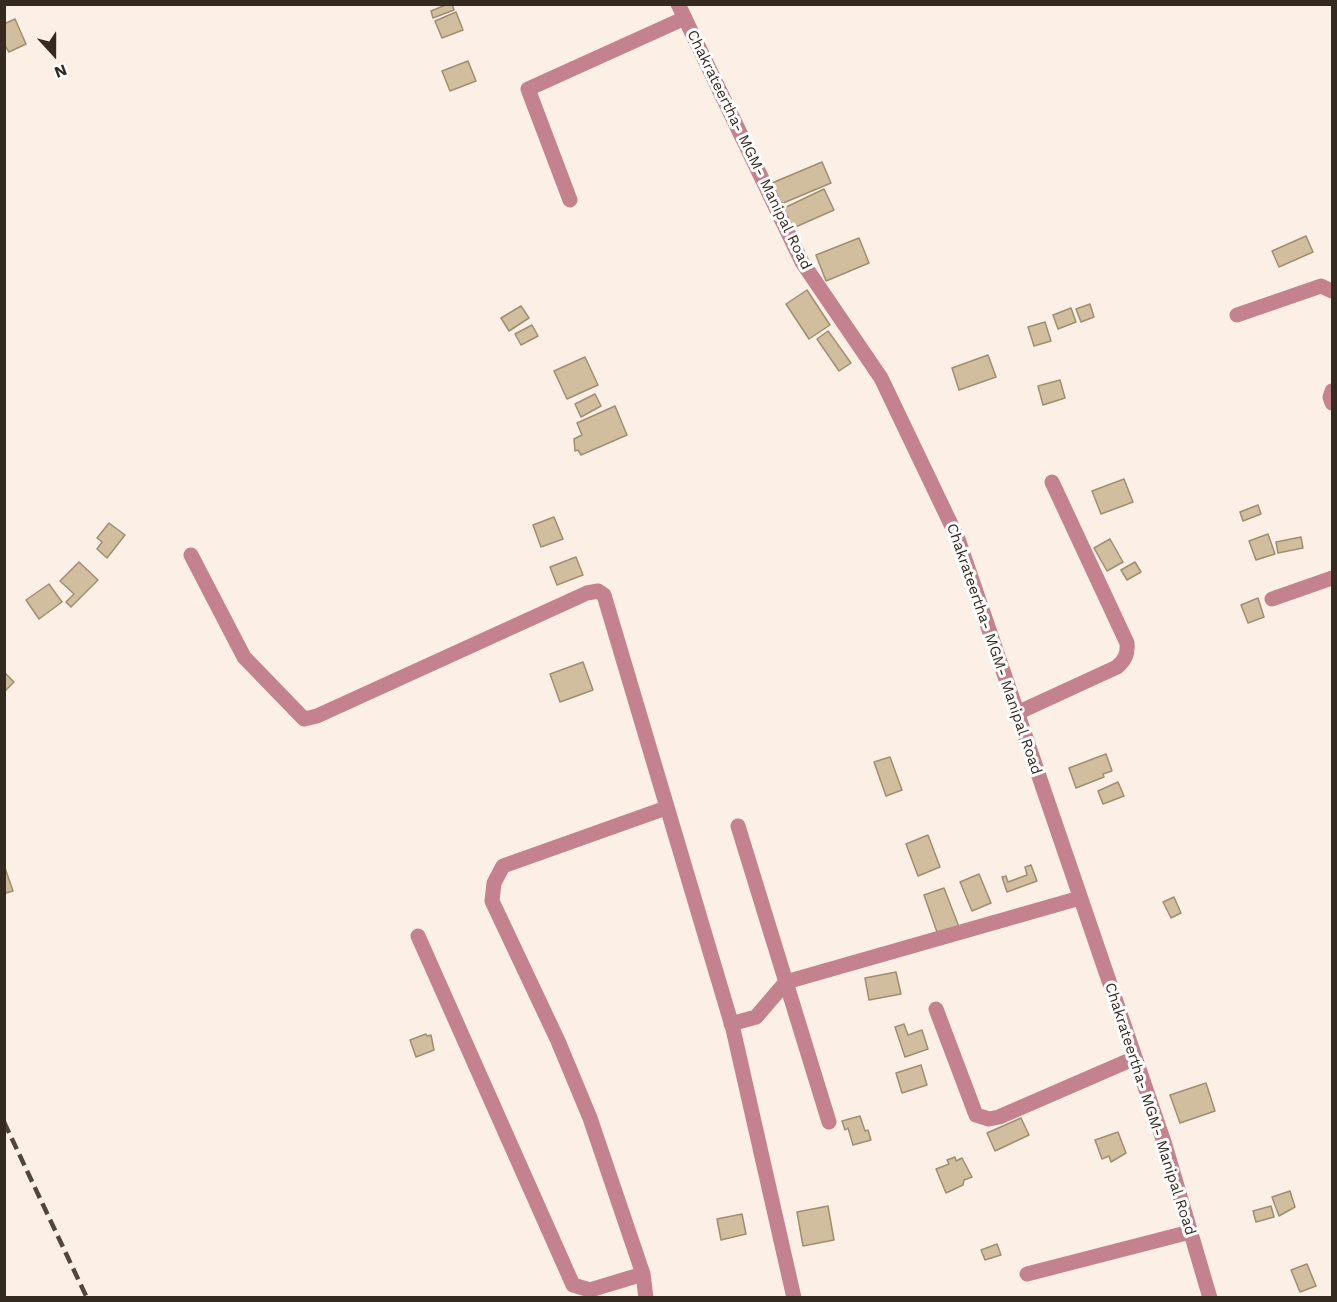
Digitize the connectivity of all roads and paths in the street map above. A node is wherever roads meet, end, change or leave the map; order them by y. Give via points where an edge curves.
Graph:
1 (682, 11) edge
2 (570, 200) dead end
3 (1332, 291) edge
4 (1237, 315) dead end
5 (1332, 391) edge
6 (1332, 403) edge
7 (1052, 482) dead end
8 (191, 555) dead end
9 (1332, 578) edge
10 (1272, 599) dead end
11 (1017, 713) junction
12 (666, 808) junction
13 (738, 826) dead end
14 (1080, 898) junction
15 (418, 936) dead end
16 (786, 982) junction
17 (936, 1009) dead end
18 (732, 1024) junction
19 (1135, 1058) junction
20 (829, 1122) dead end
21 (1190, 1232) junction
22 (643, 1274) junction
23 (1027, 1274) dead end
24 (646, 1298) edge
25 (794, 1298) edge
26 (1210, 1298) edge

1 - 2 street via 528,89
1 - 11 street, Chakrateertha- MGM- Manipal Road via 802,262 881,378 953,528
3 - 4 street via 1321,286
5 - 6 street
7 - 11 street via 1128,652 1117,667
8 - 12 street via 244,657 303,719 598,591 604,595
9 - 10 street
11 - 14 street, Chakrateertha- MGM- Manipal Road
12 - 18 street
12 - 22 street via 503,866 494,883 492,901 590,1118
13 - 16 street
14 - 16 street
14 - 19 street, Chakrateertha- MGM- Manipal Road
15 - 22 street via 573,1285 590,1290
16 - 18 street via 756,1017
16 - 20 street
17 - 19 street via 976,1115 989,1119
18 - 25 street
19 - 21 street, Chakrateertha- MGM- Manipal Road
21 - 23 street
21 - 26 street, Chakrateertha- MGM- Manipal Road
22 - 24 street

